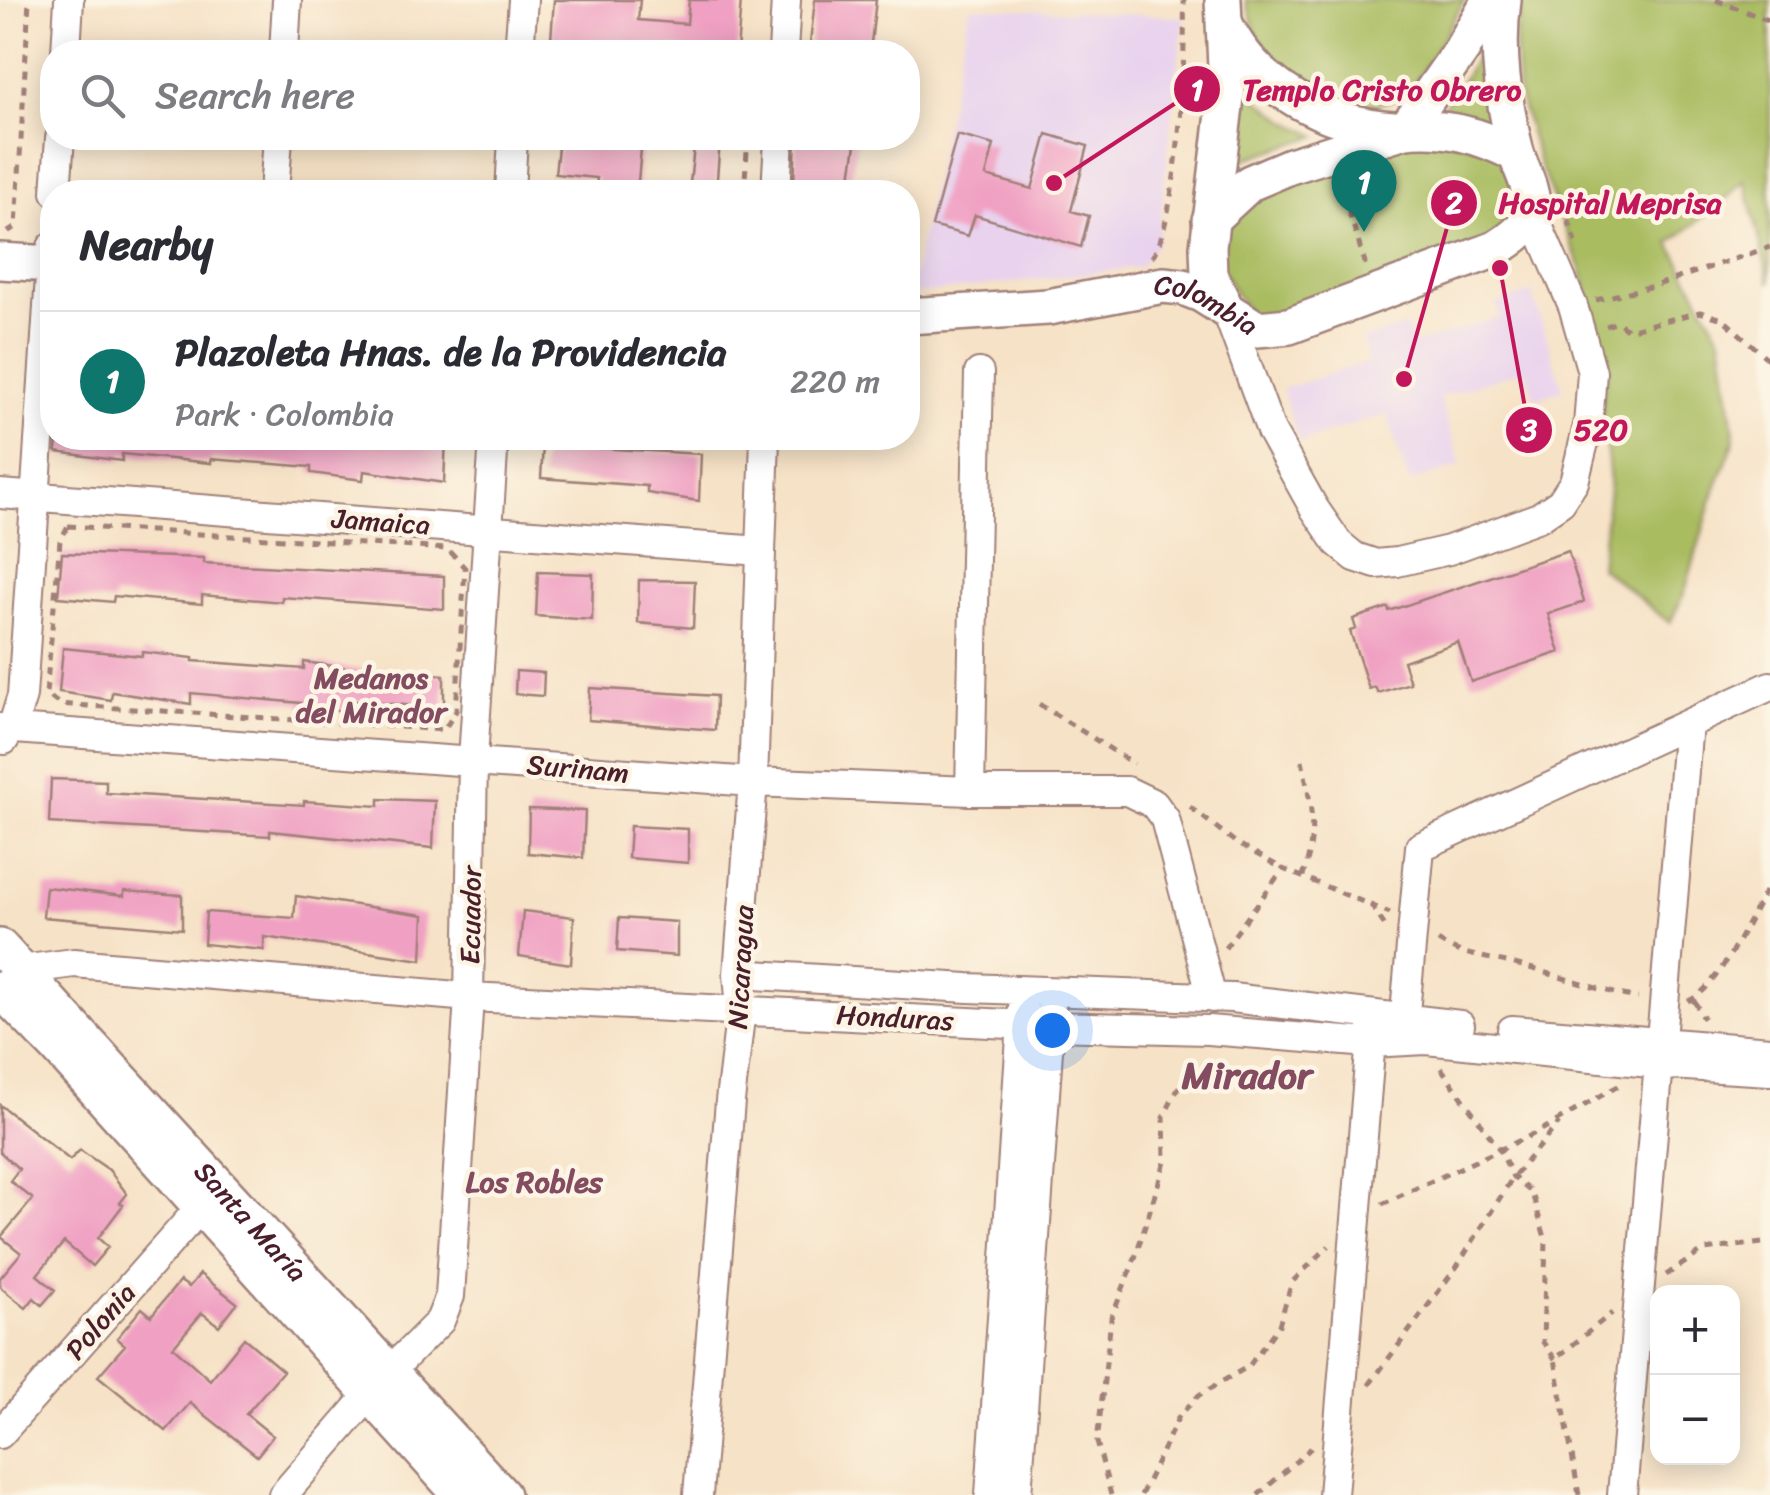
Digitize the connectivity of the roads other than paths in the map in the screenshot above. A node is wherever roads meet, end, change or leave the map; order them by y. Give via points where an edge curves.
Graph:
1 (69, 0) edge
2 (288, 0) edge
3 (523, 0) edge
4 (786, 0) edge
5 (1490, 0) edge
6 (1503, 0) edge
7 (1224, 12) edge
8 (67, 40) edge
9 (285, 40) edge
10 (520, 40) edge
11 (784, 40) edge
12 (1405, 130) junction
13 (59, 150) edge
14 (277, 150) edge
15 (513, 150) edge
16 (778, 150) edge
17 (1516, 154) junction
18 (57, 180) edge
19 (275, 180) edge
20 (511, 180) edge
21 (777, 180) edge
22 (1532, 212) junction
23 (1210, 220) junction
24 (0, 260) edge
25 (40, 263) edge
26 (1226, 309) junction
27 (920, 315) edge
28 (979, 373) dead end
29 (40, 438) edge
30 (493, 450) edge
31 (765, 450) edge
32 (0, 494) edge
33 (36, 496) junction
34 (489, 528) junction
35 (761, 551) junction
36 (1770, 686) edge
37 (1688, 724) junction
38 (4, 734) edge
39 (473, 760) junction
40 (753, 782) junction
41 (970, 791) junction
42 (7, 969) edge
43 (738, 974) junction
44 (1038, 991) junction
45 (469, 997) junction
46 (1212, 998) junction
47 (740, 1008) junction
48 (1022, 1024) junction
49 (1050, 1026) junction
50 (1372, 1029) junction
51 (1411, 1033) junction
52 (1770, 1051) edge
53 (1659, 1054) junction
54 (1770, 1070) edge
55 (212, 1198) junction
56 (380, 1383) junction
57 (0, 1434) edge
58 (284, 1495) edge
59 (461, 1495) edge
60 (502, 1495) edge
61 (698, 1495) edge
62 (990, 1495) edge
63 (1018, 1495) edge
64 (1333, 1495) edge
65 (1622, 1495) edge

1 - 8 street
2 - 9 street
3 - 10 street
4 - 11 street
5 - 12 street
6 - 17 street via 1499,53
7 - 12 street via 1237,50 1284,92 1365,127
7 - 23 street via 1227,89
12 - 17 street via 1466,133
12 - 23 street via 1250,183
13 - 18 street
14 - 19 street
15 - 20 street
16 - 21 street
17 - 22 street
22 - 26 street, Colombia via 1496,249 1289,326 1257,329
22 - 26 street via 1592,372 1588,426 1574,482 1561,502 1539,518 1449,550 1376,564 1338,543 1271,431
23 - 26 street via 1209,275
24 - 25 street
26 - 27 street, Colombia via 1183,287 1162,285 1048,307
28 - 41 street
29 - 33 street
30 - 34 street, Ecuador
31 - 35 street, Nicaragua
32 - 33 street, Jamaica
33 - 34 street, Jamaica
33 - 38 street via 22,696
34 - 35 street, Jamaica
34 - 39 street, Ecuador
35 - 40 street, Nicaragua
36 - 37 street
37 - 51 street via 1420,848 1401,928
37 - 53 street
38 - 39 street, Surinam
39 - 40 street, Surinam
39 - 45 street, Ecuador
40 - 41 street, Surinam
40 - 43 street, Nicaragua
41 - 46 street, Surinam via 1128,791 1154,804 1164,819
42 - 45 street, Honduras via 74,962
42 - 55 street, Santa María via 57,1047
43 - 44 street, Honduras
43 - 47 street, Nicaragua
44 - 46 street, Honduras
44 - 48 street
44 - 49 street
45 - 47 street, Honduras
45 - 56 street, Ecuador via 450,1296 440,1320
46 - 50 street, Honduras
47 - 48 street, Honduras
47 - 61 street, Nicaragua
48 - 49 street, Honduras
48 - 62 street
49 - 50 street, Honduras
49 - 63 street
50 - 51 street, Honduras
50 - 64 street
51 - 53 street, Honduras
52 - 53 street, Honduras
53 - 54 street, Honduras
53 - 65 street
55 - 56 street, Santa María
55 - 57 street, Polonia
56 - 58 street, Ecuador
56 - 59 street, Santa María
56 - 60 street, Santa María

